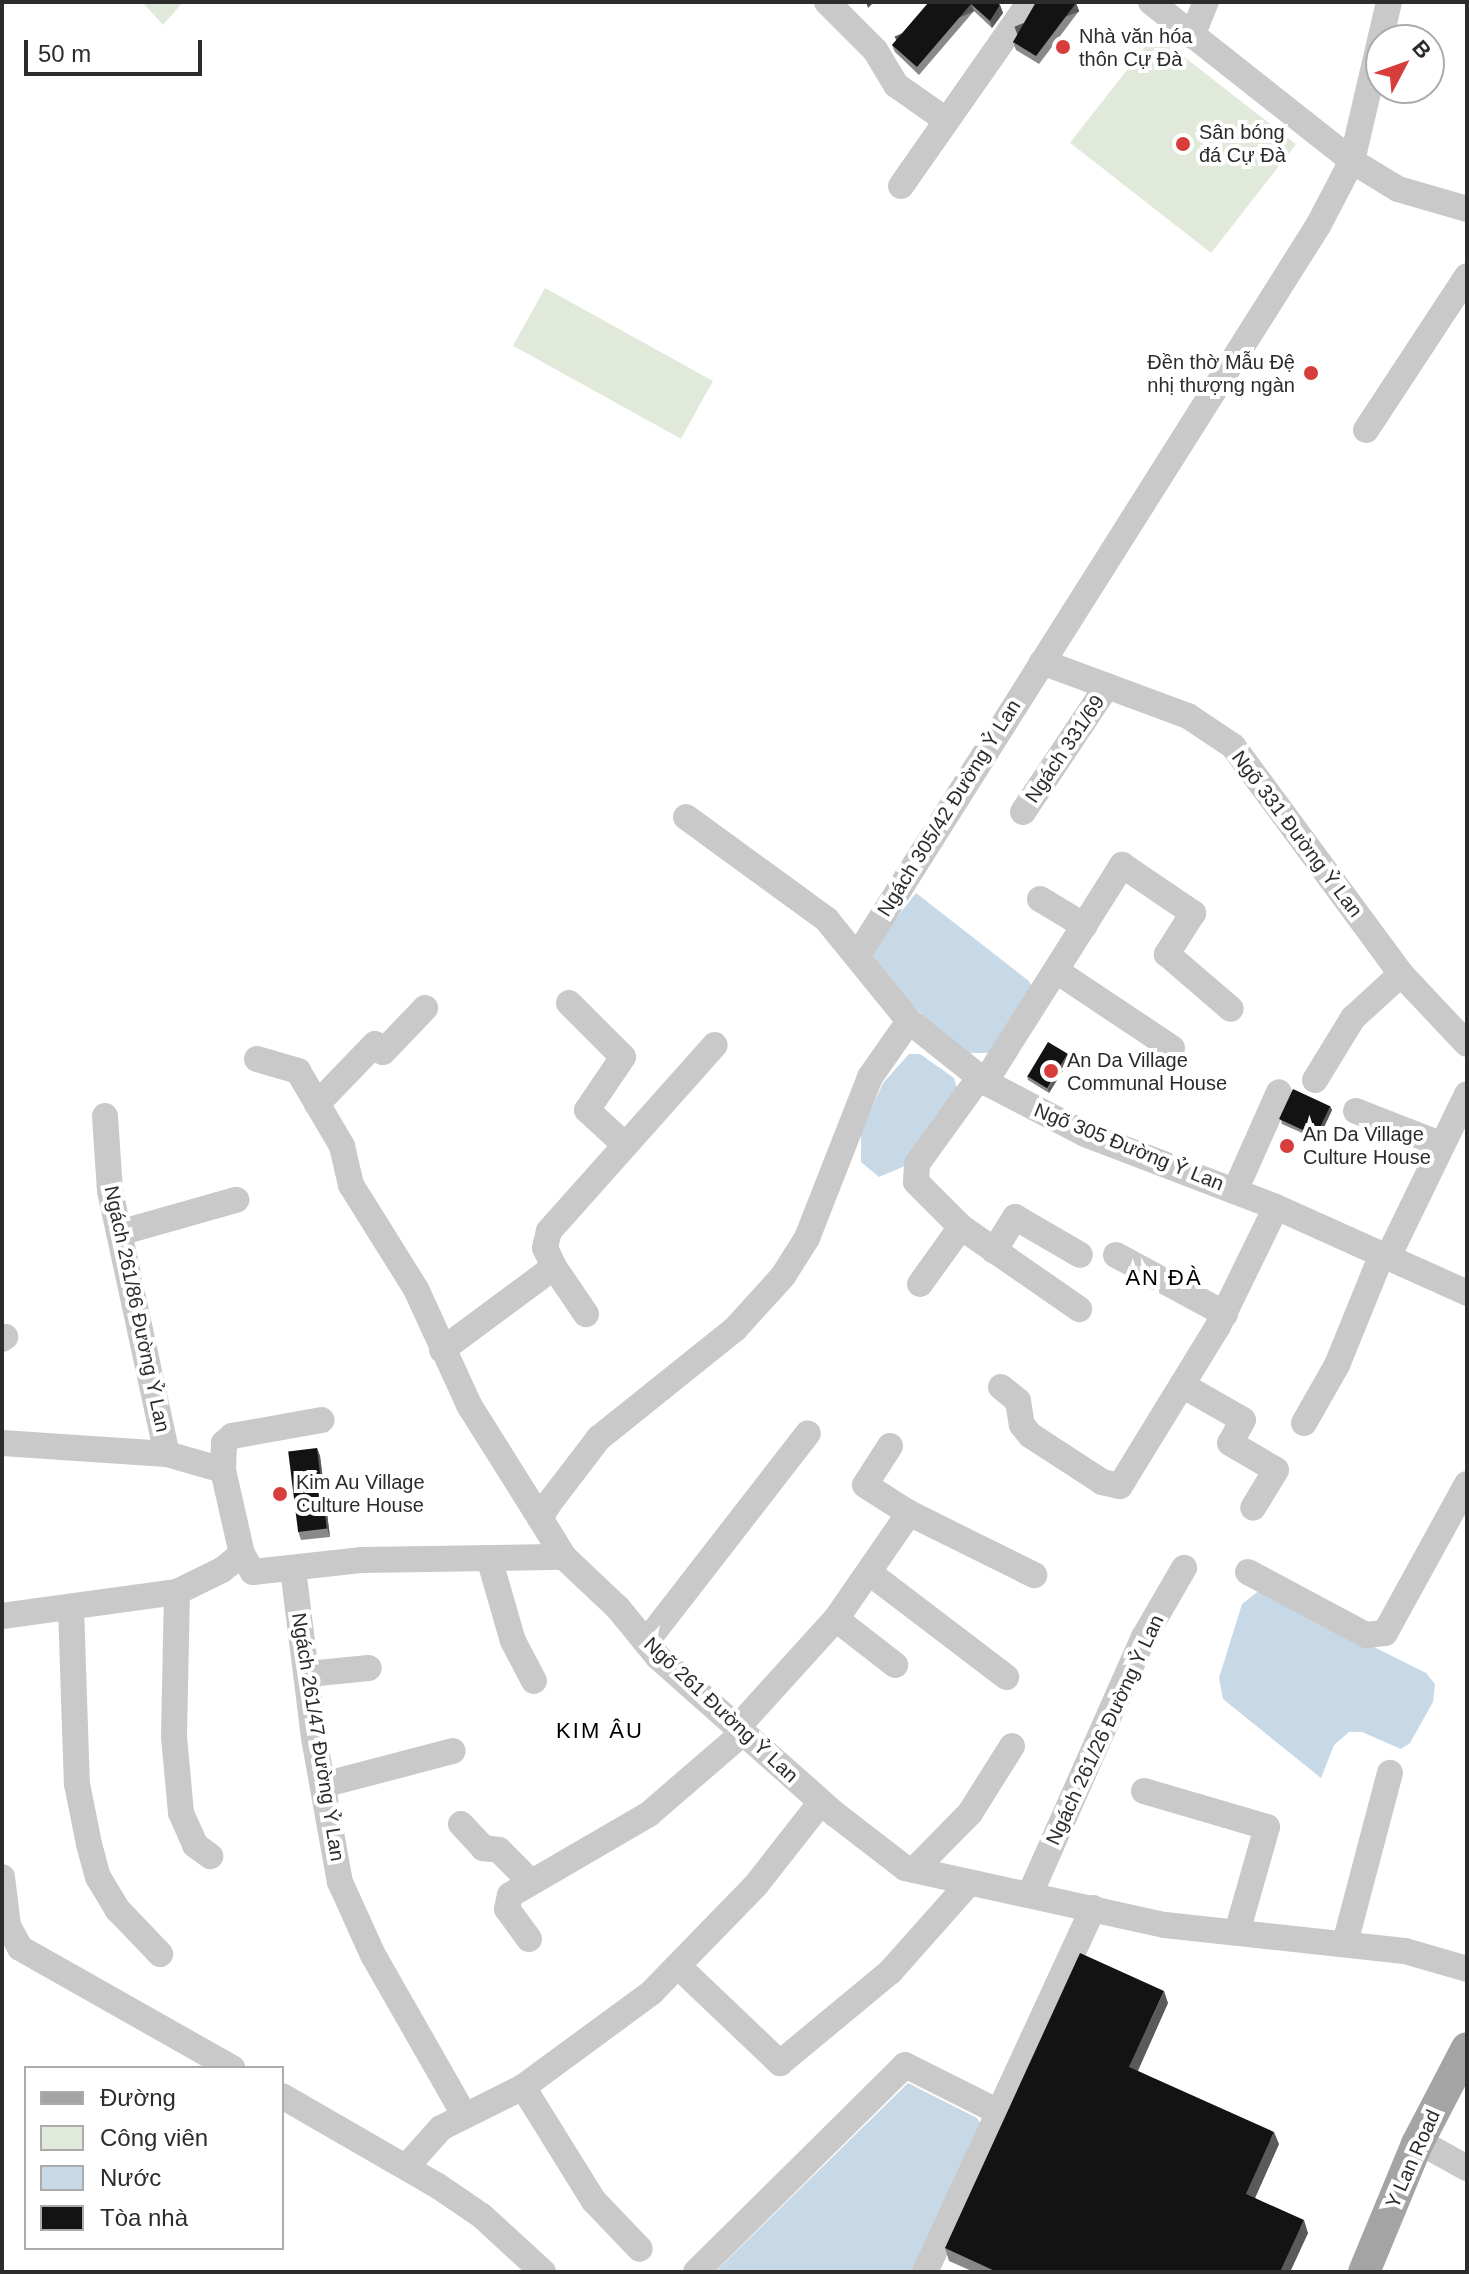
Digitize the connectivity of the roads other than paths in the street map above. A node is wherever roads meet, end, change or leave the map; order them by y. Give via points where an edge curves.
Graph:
1 (827, 2) edge
2 (1030, 2) edge
3 (1151, 2) edge
4 (1206, 2) edge
5 (1389, 2) edge
6 (1192, 36) junction
7 (947, 121) junction
8 (1352, 161) junction
9 (901, 186) dead end
10 (1467, 209) edge
11 (1467, 276) edge
12 (1366, 430) dead end
13 (1042, 662) junction
14 (1107, 686) junction
15 (1023, 812) dead end
16 (686, 817) dead end
17 (1040, 899) dead end
18 (1085, 926) junction
19 (858, 955) junction
20 (1058, 972) junction
21 (1401, 974) junction
22 (569, 1003) dead end
23 (425, 1008) dead end
24 (1231, 1009) dead end
25 (909, 1021) junction
26 (1467, 1044) edge
27 (715, 1045) dead end
28 (1172, 1048) dead end
29 (257, 1059) dead end
30 (982, 1080) junction
31 (1315, 1080) dead end
32 (1279, 1092) dead end
33 (1467, 1094) edge
34 (317, 1104) junction
35 (1356, 1111) dead end
36 (105, 1116) dead end
37 (1440, 1144) junction
38 (625, 1145) junction
39 (1235, 1191) junction
40 (236, 1200) dead end
41 (1276, 1207) junction
42 (961, 1227) junction
43 (119, 1233) junction
44 (994, 1251) junction
45 (1080, 1255) dead end
46 (1116, 1255) dead end
47 (1385, 1256) junction
48 (554, 1267) junction
49 (920, 1284) dead end
50 (1467, 1293) edge
51 (1079, 1309) dead end
52 (586, 1314) dead end
53 (1225, 1314) junction
54 (442, 1350) junction
55 (1182, 1385) junction
56 (1001, 1387) dead end
57 (322, 1420) dead end
58 (1304, 1423) dead end
59 (808, 1433) dead end
60 (2, 1443) edge
61 (890, 1446) dead end
62 (167, 1454) junction
63 (223, 1470) junction
64 (1467, 1484) edge
65 (1253, 1508) dead end
66 (909, 1513) junction
67 (1460, 1516) edge
68 (540, 1518) junction
69 (242, 1554) junction
70 (564, 1557) junction
71 (489, 1558) junction
72 (1184, 1568) dead end
73 (293, 1569) junction
74 (1248, 1572) dead end
75 (871, 1574) junction
76 (1034, 1575) dead end
77 (177, 1592) junction
78 (71, 1607) junction
79 (2, 1616) edge
80 (836, 1619) junction
81 (646, 1642) junction
82 (895, 1665) dead end
83 (369, 1668) dead end
84 (308, 1674) junction
85 (1006, 1677) dead end
86 (534, 1681) dead end
87 (740, 1731) junction
88 (1012, 1746) dead end
89 (453, 1751) dead end
90 (1390, 1773) dead end
91 (323, 1785) junction
92 (1144, 1791) dead end
93 (821, 1802) junction
94 (461, 1824) dead end
95 (210, 1856) dead end
96 (914, 1870) junction
97 (2, 1877) edge
98 (531, 1882) junction
99 (968, 1884) junction
100 (1030, 1894) junction
101 (1093, 1908) junction
102 (1237, 1932) junction
103 (529, 1939) dead end
104 (1345, 1943) junction
105 (160, 1954) dead end
106 (678, 1966) junction
107 (1467, 1969) edge
108 (1467, 2048) edge
109 (228, 2066) edge
110 (523, 2087) junction
111 (284, 2097) edge
112 (999, 2112) junction
113 (463, 2113) junction
114 (1418, 2141) junction
115 (407, 2166) junction
116 (1467, 2168) edge
117 (640, 2249) dead end
118 (543, 2272) edge
119 (696, 2272) edge
120 (925, 2272) edge
121 (1364, 2272) edge

1 - 7 street via 875,50 896,85
2 - 7 street
3 - 6 street
4 - 6 street
5 - 8 street, Ngách 305/42 Đường Ỷ Lan
6 - 8 street
7 - 9 street
8 - 10 street via 1398,189
8 - 13 street, Ngách 305/42 Đường Ỷ Lan via 1319,224
11 - 12 street
13 - 14 street, Ngõ 331 Đường Ỷ Lan
13 - 19 street, Ngách 305/42 Đường Ỷ Lan
14 - 15 street, Ngách 331/69
14 - 21 street, Ngõ 331 Đường Ỷ Lan via 1188,716 1233,746
16 - 19 street, Ngõ 305 Đường Ỷ Lan via 827,920
17 - 18 street
18 - 20 street
18 - 24 street via 1122,865 1193,913 1167,954
19 - 25 street, Ngõ 305 Đường Ỷ Lan
20 - 28 street
20 - 30 street
21 - 26 street, Ngõ 331 Đường Ỷ Lan
21 - 31 street via 1353,1018
22 - 38 street via 623,1057 587,1110
23 - 34 street via 383,1052 375,1044
25 - 30 street, Ngõ 305 Đường Ỷ Lan
25 - 68 street via 870,1077 807,1238 783,1276 735,1329 599,1438
27 - 38 street
29 - 34 street, Ngõ 261 Đường Ỷ Lan via 298,1071
30 - 39 street, Ngõ 305 Đường Ỷ Lan via 1085,1134
30 - 42 street via 915,1172 922,1193
32 - 39 street
33 - 37 street
34 - 54 street, Ngõ 261 Đường Ỷ Lan via 342,1146 351,1185 416,1289
35 - 37 street
36 - 43 street, Ngách 261/86 Đường Ỷ Lan
37 - 47 street
38 - 48 street via 549,1231 545,1248
39 - 41 street, Ngõ 305 Đường Ỷ Lan
40 - 43 street
41 - 47 street, Ngõ 305 Đường Ỷ Lan
41 - 53 street
42 - 44 street
42 - 49 street
43 - 62 street, Ngách 261/86 Đường Ỷ Lan
44 - 45 street via 1015,1217
44 - 51 street
46 - 53 street
47 - 50 street, Ngõ 305 Đường Ỷ Lan
47 - 58 street via 1337,1365
48 - 52 street
48 - 54 street
53 - 55 street
54 - 68 street, Ngõ 261 Đường Ỷ Lan via 489,1440
55 - 56 street via 1124,1481 1111,1487 1030,1435 1022,1425 1018,1401
55 - 65 street via 1243,1420 1230,1443 1276,1470
57 - 63 street via 232,1436 224,1443
59 - 81 street
60 - 62 street
61 - 66 street via 865,1485
62 - 63 street
63 - 69 street
64 - 67 street
66 - 75 street
66 - 76 street
67 - 74 street via 1398,1615 1385,1633 1375,1636
68 - 70 street, Ngõ 261 Đường Ỷ Lan
69 - 73 street via 253,1572
69 - 77 street
70 - 71 street
70 - 81 street, Ngõ 261 Đường Ỷ Lan
71 - 73 street via 362,1560
71 - 86 street via 513,1641
72 - 100 street, Ngách 261/26 Đường Ỷ Lan via 1144,1637
73 - 84 street, Ngách 261/47 Đường Ỷ Lan
75 - 80 street
75 - 85 street
77 - 78 street
77 - 95 street via 174,1737 181,1813 195,1845
78 - 79 street
78 - 105 street via 77,1784 89,1844 98,1877 118,1910
80 - 82 street
80 - 87 street
81 - 87 street, Ngõ 261 Đường Ỷ Lan
83 - 84 street
84 - 91 street, Ngách 261/47 Đường Ỷ Lan
87 - 93 street, Ngõ 261 Đường Ỷ Lan
87 - 98 street via 649,1814
88 - 96 street via 970,1813
89 - 91 street
90 - 104 street
91 - 113 street, Ngách 261/47 Đường Ỷ Lan via 340,1882 356,1920
92 - 102 street via 1267,1827
93 - 96 street, Ngõ 261 Đường Ỷ Lan
93 - 106 street via 756,1885
94 - 98 street via 483,1848 499,1850
96 - 99 street, Ngõ 261 Đường Ỷ Lan
97 - 109 street via 8,1926 20,1948
98 - 103 street via 506,1904
99 - 100 street, Ngõ 261 Đường Ỷ Lan
99 - 106 street via 890,1972 780,2063
100 - 101 street, Ngõ 261 Đường Ỷ Lan
101 - 102 street, Ngõ 261 Đường Ỷ Lan via 1165,1925
101 - 112 street
102 - 104 street, Ngõ 261 Đường Ỷ Lan
104 - 107 street, Ngõ 261 Đường Ỷ Lan via 1405,1951
106 - 110 street via 616,2021
108 - 114 main road, Y Lan Road
110 - 113 street via 471,2114
110 - 117 street via 594,2201
111 - 115 street
112 - 119 street via 905,2065
112 - 120 street
113 - 115 street via 422,2145
114 - 116 street
114 - 121 main road, Y Lan Road
115 - 118 street via 482,2216

